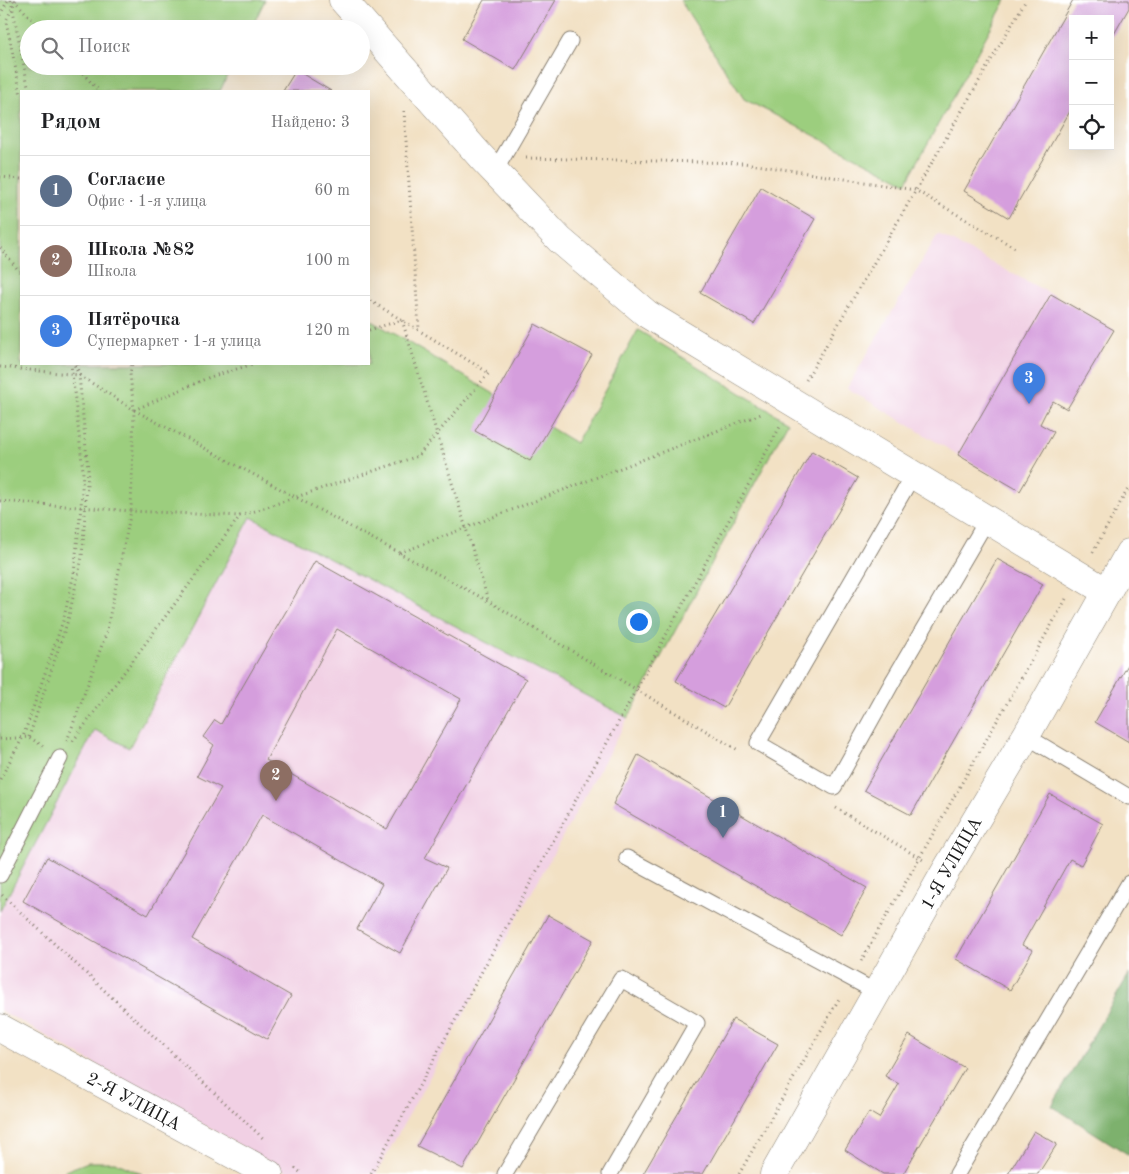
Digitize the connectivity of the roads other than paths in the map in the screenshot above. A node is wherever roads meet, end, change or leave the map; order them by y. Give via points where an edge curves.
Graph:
1 (343, 0) edge
2 (360, 20) edge
3 (370, 31) edge
4 (570, 41) dead end
5 (488, 164) junction
6 (913, 475) junction
7 (986, 520) junction
8 (1129, 553) edge
9 (1107, 592) junction
10 (1026, 736) junction
11 (60, 758) road end
12 (1129, 797) edge
13 (627, 858) dead end
14 (0, 875) edge
15 (1129, 883) edge
16 (878, 993) junction
17 (0, 1028) edge
18 (282, 1171) edge
19 (505, 1174) edge
20 (610, 1174) edge
21 (774, 1174) edge
22 (957, 1174) edge

1 - 2 street
3 - 5 street
4 - 5 lane
5 - 6 street via 560,240 646,314
6 - 7 street
6 - 7 lane via 758,742 834,787
7 - 9 street
8 - 9 street, 1-Я УЛИЦА
9 - 10 street, 1-Я УЛИЦА
10 - 12 lane
10 - 16 street, 1-Я УЛИЦА
11 - 14 lane
13 - 16 lane
15 - 22 lane
16 - 21 street, 1-Я УЛИЦА
17 - 18 street, 2-Я УЛИЦА
19 - 20 lane via 622,979 697,1023

